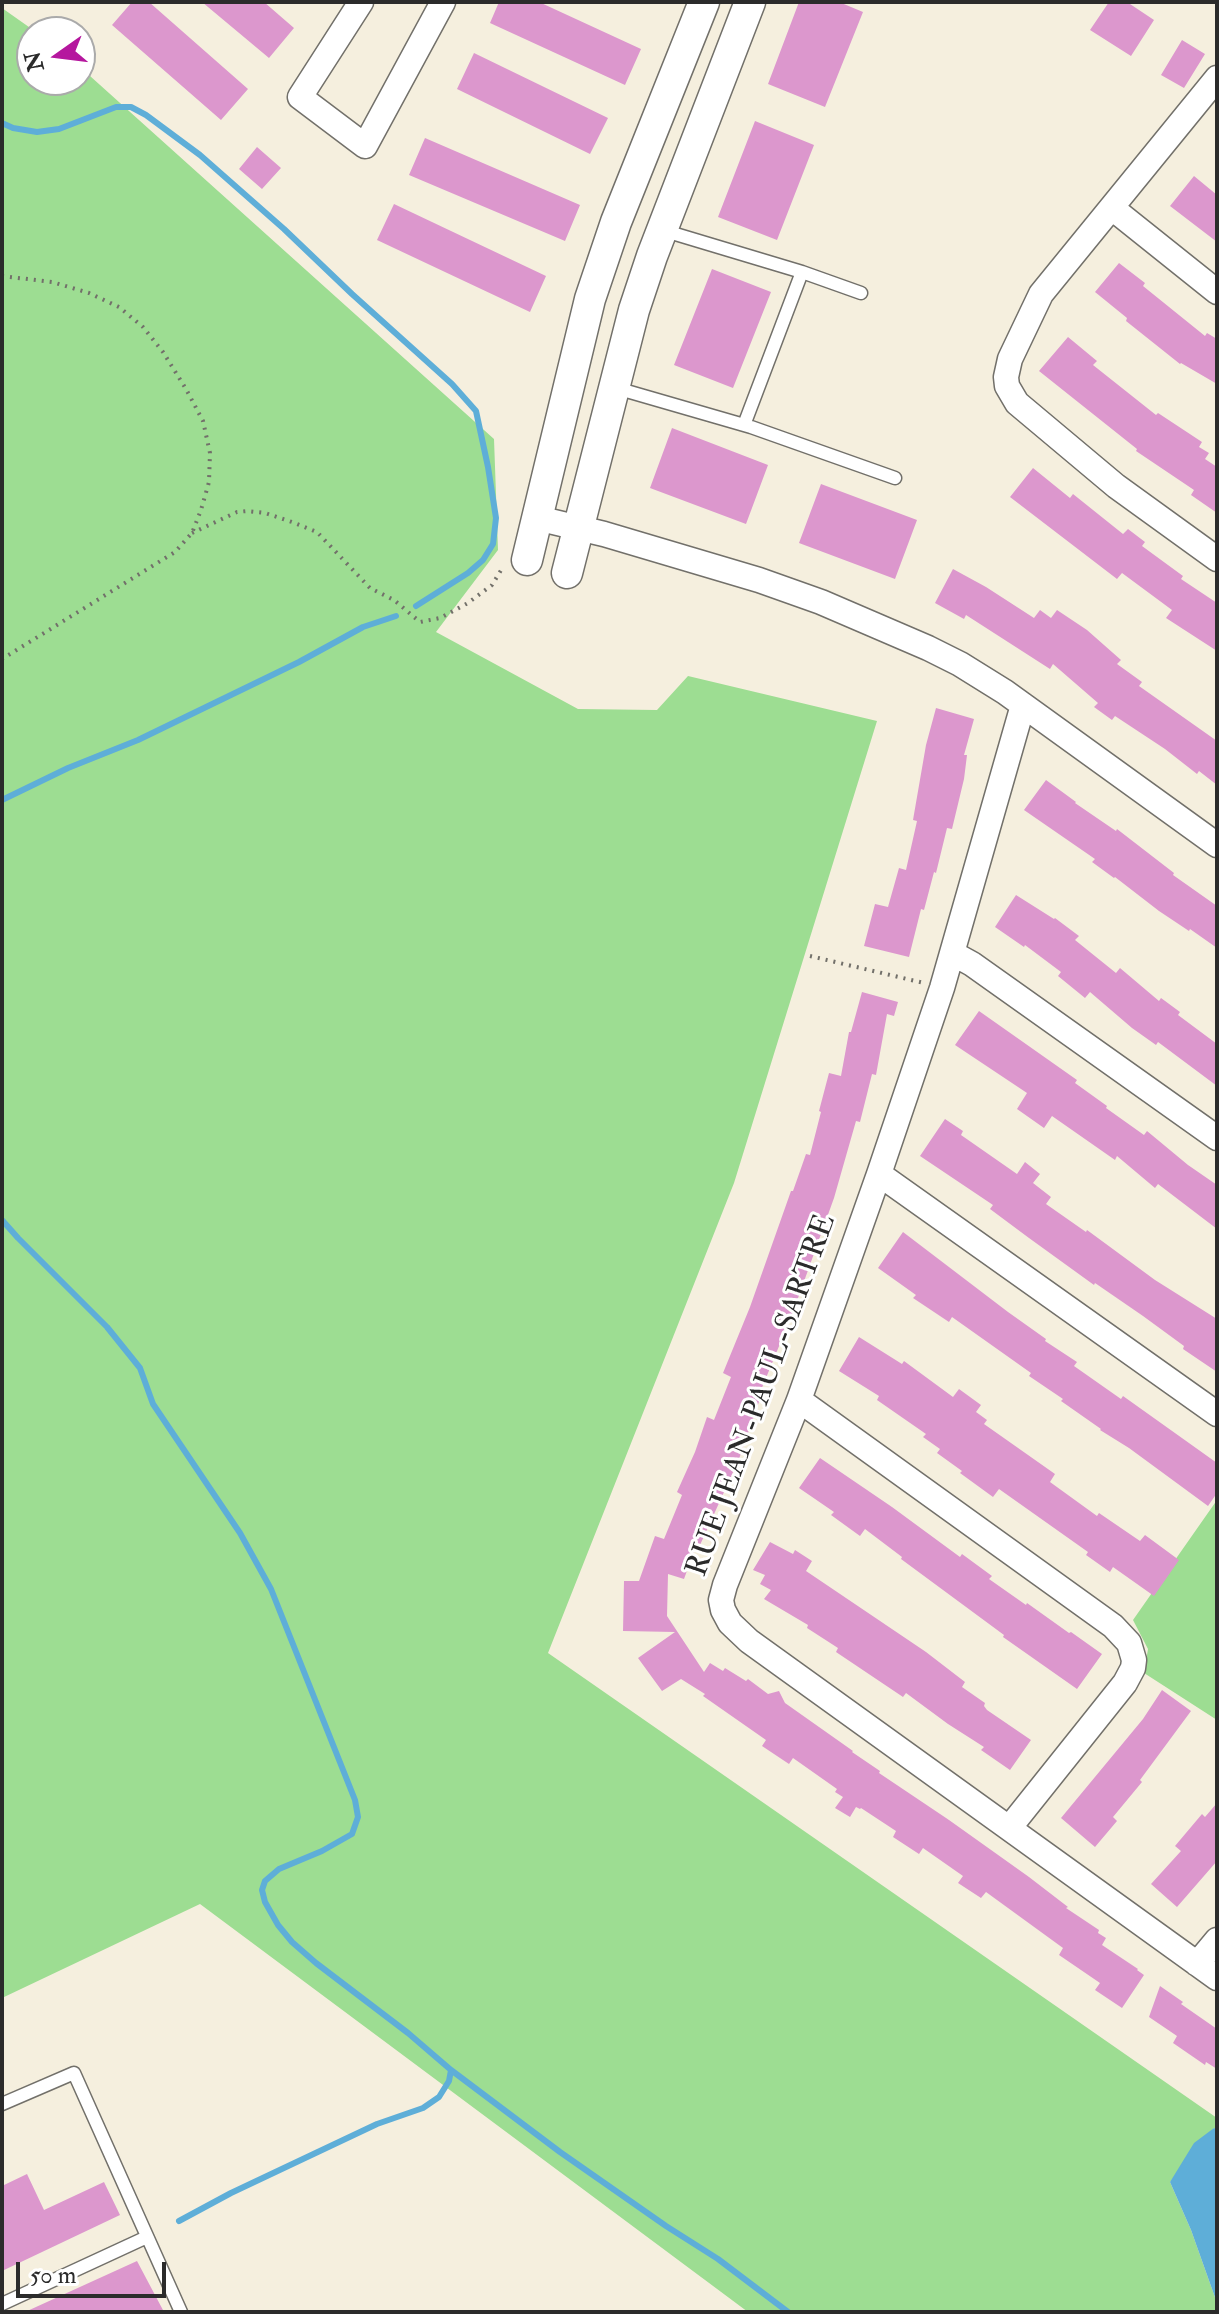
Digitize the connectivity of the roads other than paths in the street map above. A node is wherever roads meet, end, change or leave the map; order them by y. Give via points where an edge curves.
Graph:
1 (361, 2) edge
2 (443, 2) edge
3 (704, 2) edge
4 (750, 2) edge
5 (1217, 78) edge
6 (1112, 208) junction
7 (662, 230) junction
8 (802, 272) junction
9 (1217, 292) edge
10 (861, 293) dead end
11 (613, 387) junction
12 (744, 425) junction
13 (895, 478) dead end
14 (537, 518) junction
15 (578, 528) junction
16 (1217, 559) edge
17 (516, 560) road end
18 (567, 573) dead end
19 (1023, 705) junction
20 (1217, 845) edge
21 (952, 953) junction
22 (1217, 1138) edge
23 (879, 1174) junction
24 (799, 1400) junction
25 (1217, 1414) edge
26 (1010, 1827) junction
27 (1217, 1940) edge
28 (1207, 1971) edge
29 (2, 2104) edge
30 (147, 2237) junction
31 (2, 2304) edge
32 (181, 2312) edge

1 - 2 street via 300,97 365,146
3 - 14 street via 603,260
4 - 7 street
5 - 6 street
6 - 9 street
6 - 16 street via 1041,294 1006,368 1007,386 1017,403 1104,477
7 - 8 lane
7 - 11 street
8 - 10 lane
8 - 12 lane
11 - 12 lane
11 - 15 street
12 - 13 lane
14 - 15 street
14 - 17 street
15 - 18 street
15 - 19 street via 821,602 960,664
19 - 20 street
19 - 21 street, RUE JEAN-PAUL-SARTRE
21 - 22 street
21 - 23 street, RUE JEAN-PAUL-SARTRE
23 - 24 street, RUE JEAN-PAUL-SARTRE
23 - 25 street
24 - 26 street, RUE JEAN-PAUL-SARTRE via 725,1585 725,1616 749,1641
24 - 26 street via 1113,1626 1129,1643 1134,1660 1125,1683
26 - 28 street, RUE JEAN-PAUL-SARTRE
27 - 28 street
29 - 30 lane via 74,2073
30 - 31 lane
30 - 32 lane

